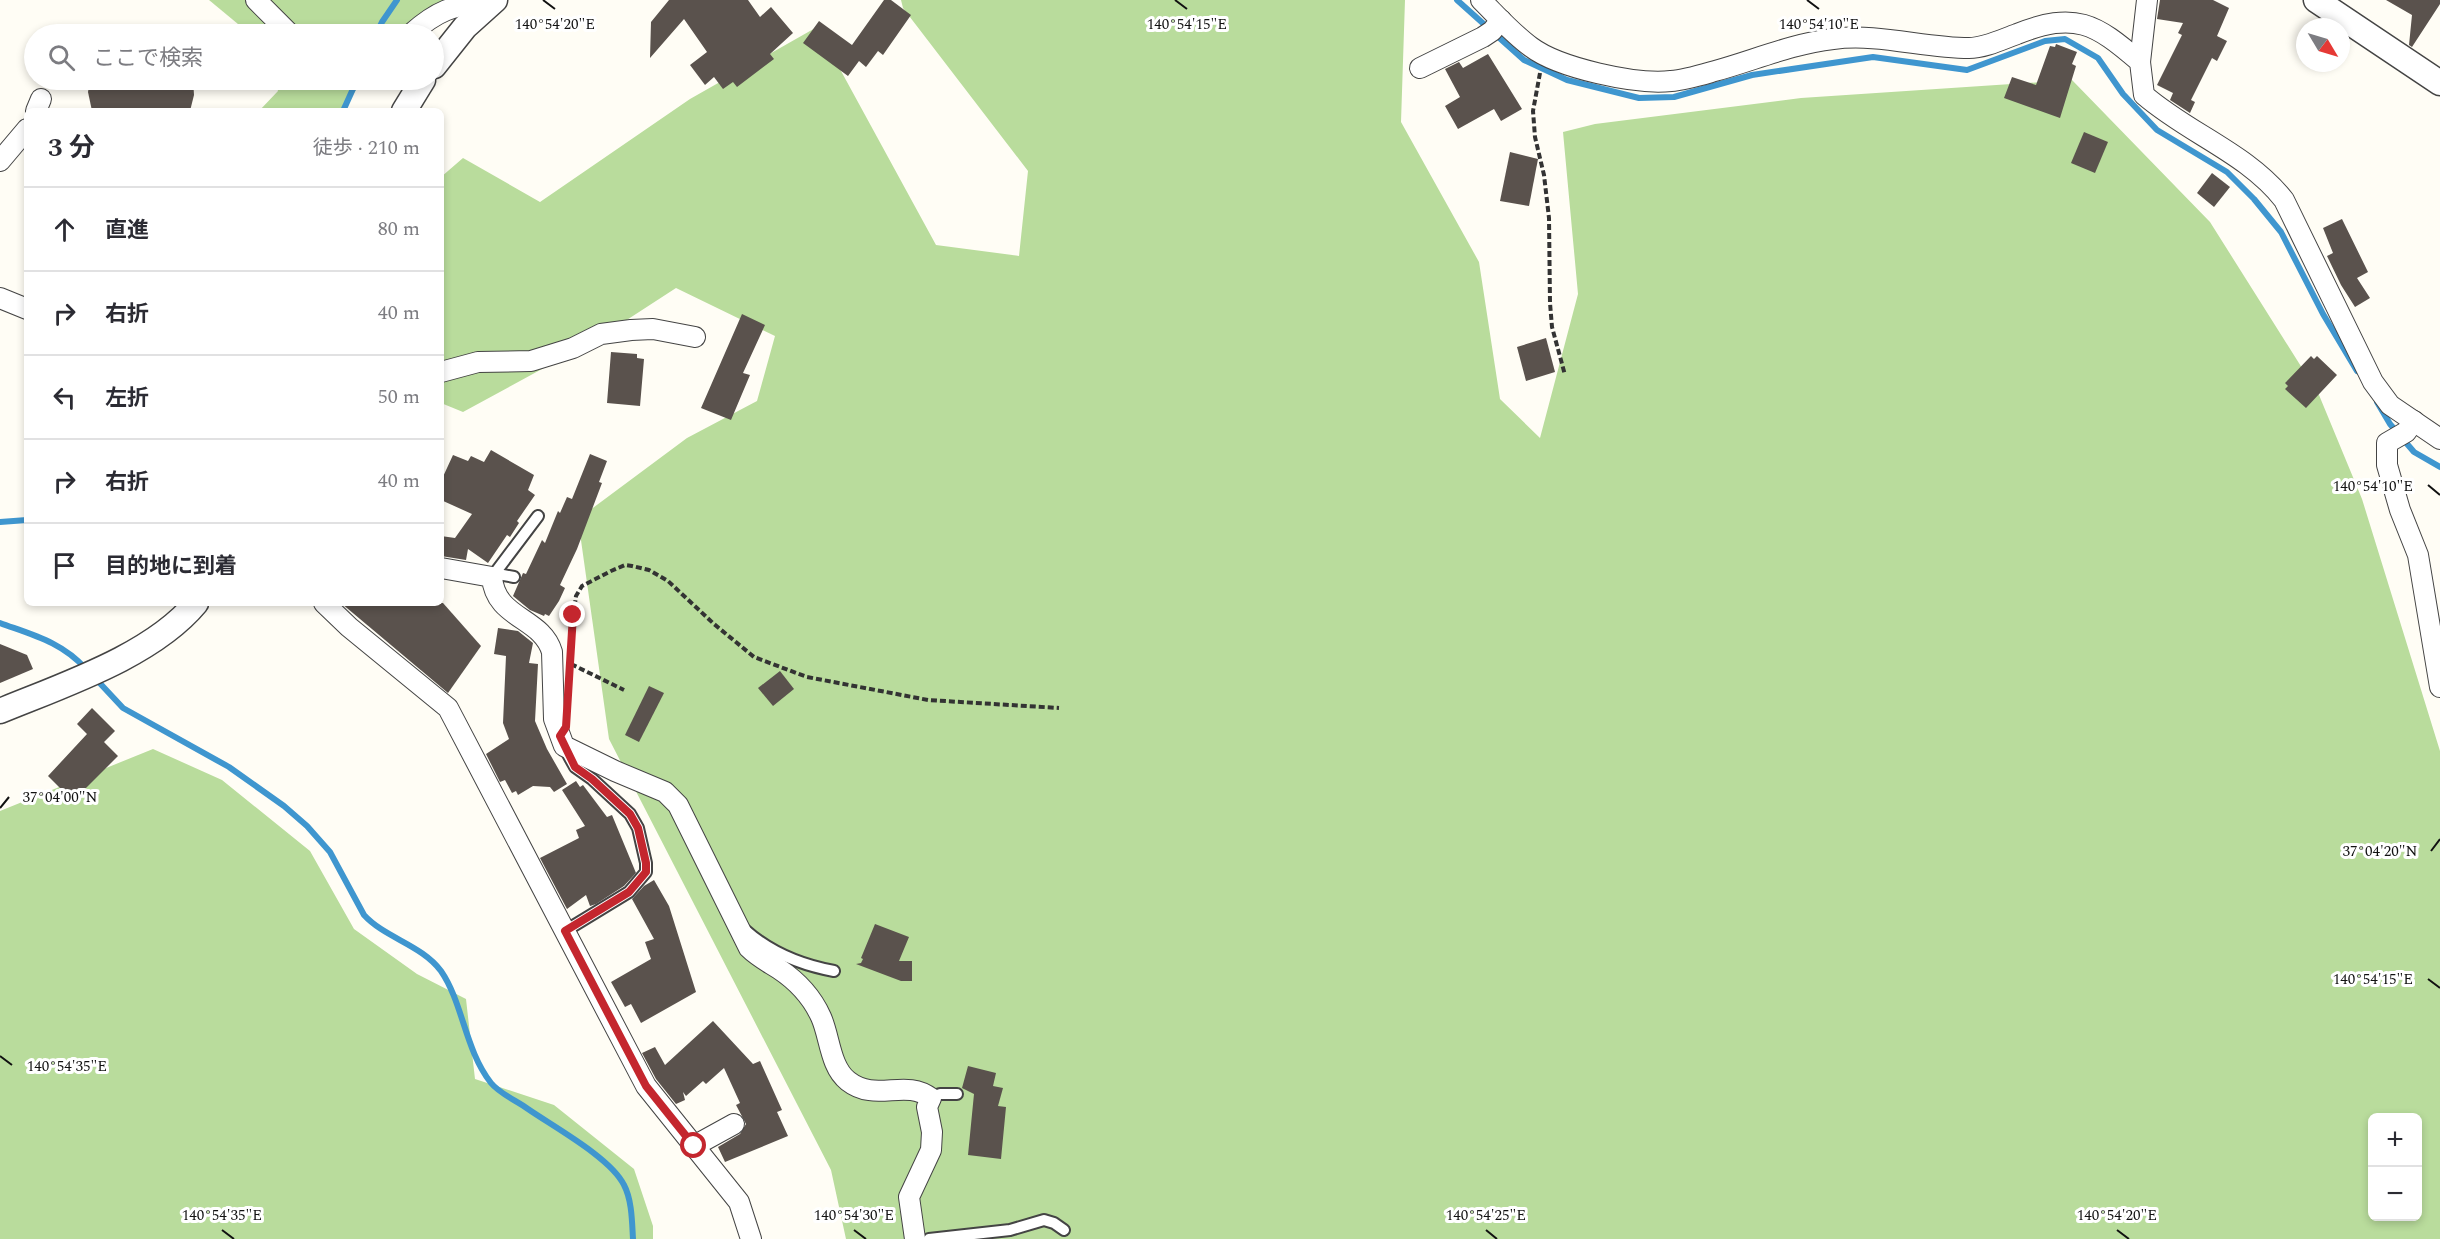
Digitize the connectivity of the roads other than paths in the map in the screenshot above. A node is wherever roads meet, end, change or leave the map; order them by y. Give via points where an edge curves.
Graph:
1 (256, 0) edge
2 (1481, 0) edge
3 (2146, 0) edge
4 (2316, 0) edge
5 (491, 4) edge
6 (1501, 20) junction
7 (280, 24) edge
8 (423, 24) edge
9 (444, 53) edge
10 (2140, 62) junction
11 (1420, 68) dead end
12 (2440, 83) edge
13 (417, 90) edge
14 (406, 108) edge
15 (24, 133) edge
16 (0, 161) edge
17 (0, 298) edge
18 (24, 308) edge
19 (695, 337) dead end
20 (444, 371) edge
21 (2413, 426) junction
22 (2440, 439) edge
23 (538, 516) dead end
24 (444, 569) edge
25 (492, 577) junction
26 (514, 577) dead end
27 (193, 606) edge
28 (327, 606) edge
29 (2440, 687) edge
30 (0, 711) edge
31 (564, 746) junction
32 (737, 921) junction
33 (565, 931) junction
34 (834, 971) dead end
35 (957, 1094) dead end
36 (931, 1098) junction
37 (734, 1124) dead end
38 (694, 1146) junction
39 (1064, 1230) dead end
40 (751, 1239) edge
41 (915, 1239) edge
42 (929, 1239) edge

1 - 7 street
2 - 6 street
3 - 10 street
4 - 12 street
5 - 8 street via 452,6
5 - 9 street
6 - 10 street via 1545,55 1632,80 1670,81 1715,71 1792,45 1836,38 1971,48 2040,25 2066,21 2110,36
6 - 11 street via 1484,37
10 - 21 street via 2144,95 2163,112 2253,168 2284,200 2373,382
13 - 14 street
15 - 16 street
17 - 18 street
19 - 20 street via 653,329 631,330 602,334 531,361 478,362
21 - 22 street
21 - 29 street via 2387,443 2387,465 2418,555
23 - 25 lane
24 - 25 street
25 - 26 lane
25 - 31 street via 503,606 549,642 554,719
27 - 30 street via 157,639 132,653
28 - 33 street via 448,708
31 - 32 street via 664,792 678,805
31 - 33 lane via 575,767 630,814 638,828 646,863 646,872 629,892
32 - 34 lane via 765,946 788,958
32 - 36 street via 748,948 793,979 809,996 821,1018 836,1066 848,1082 878,1092 917,1090
33 - 38 street via 646,1086
35 - 36 lane
36 - 41 street via 927,1107 931,1150 909,1197
37 - 38 street
38 - 40 street via 739,1202
39 - 42 lane via 1044,1220 1010,1230

